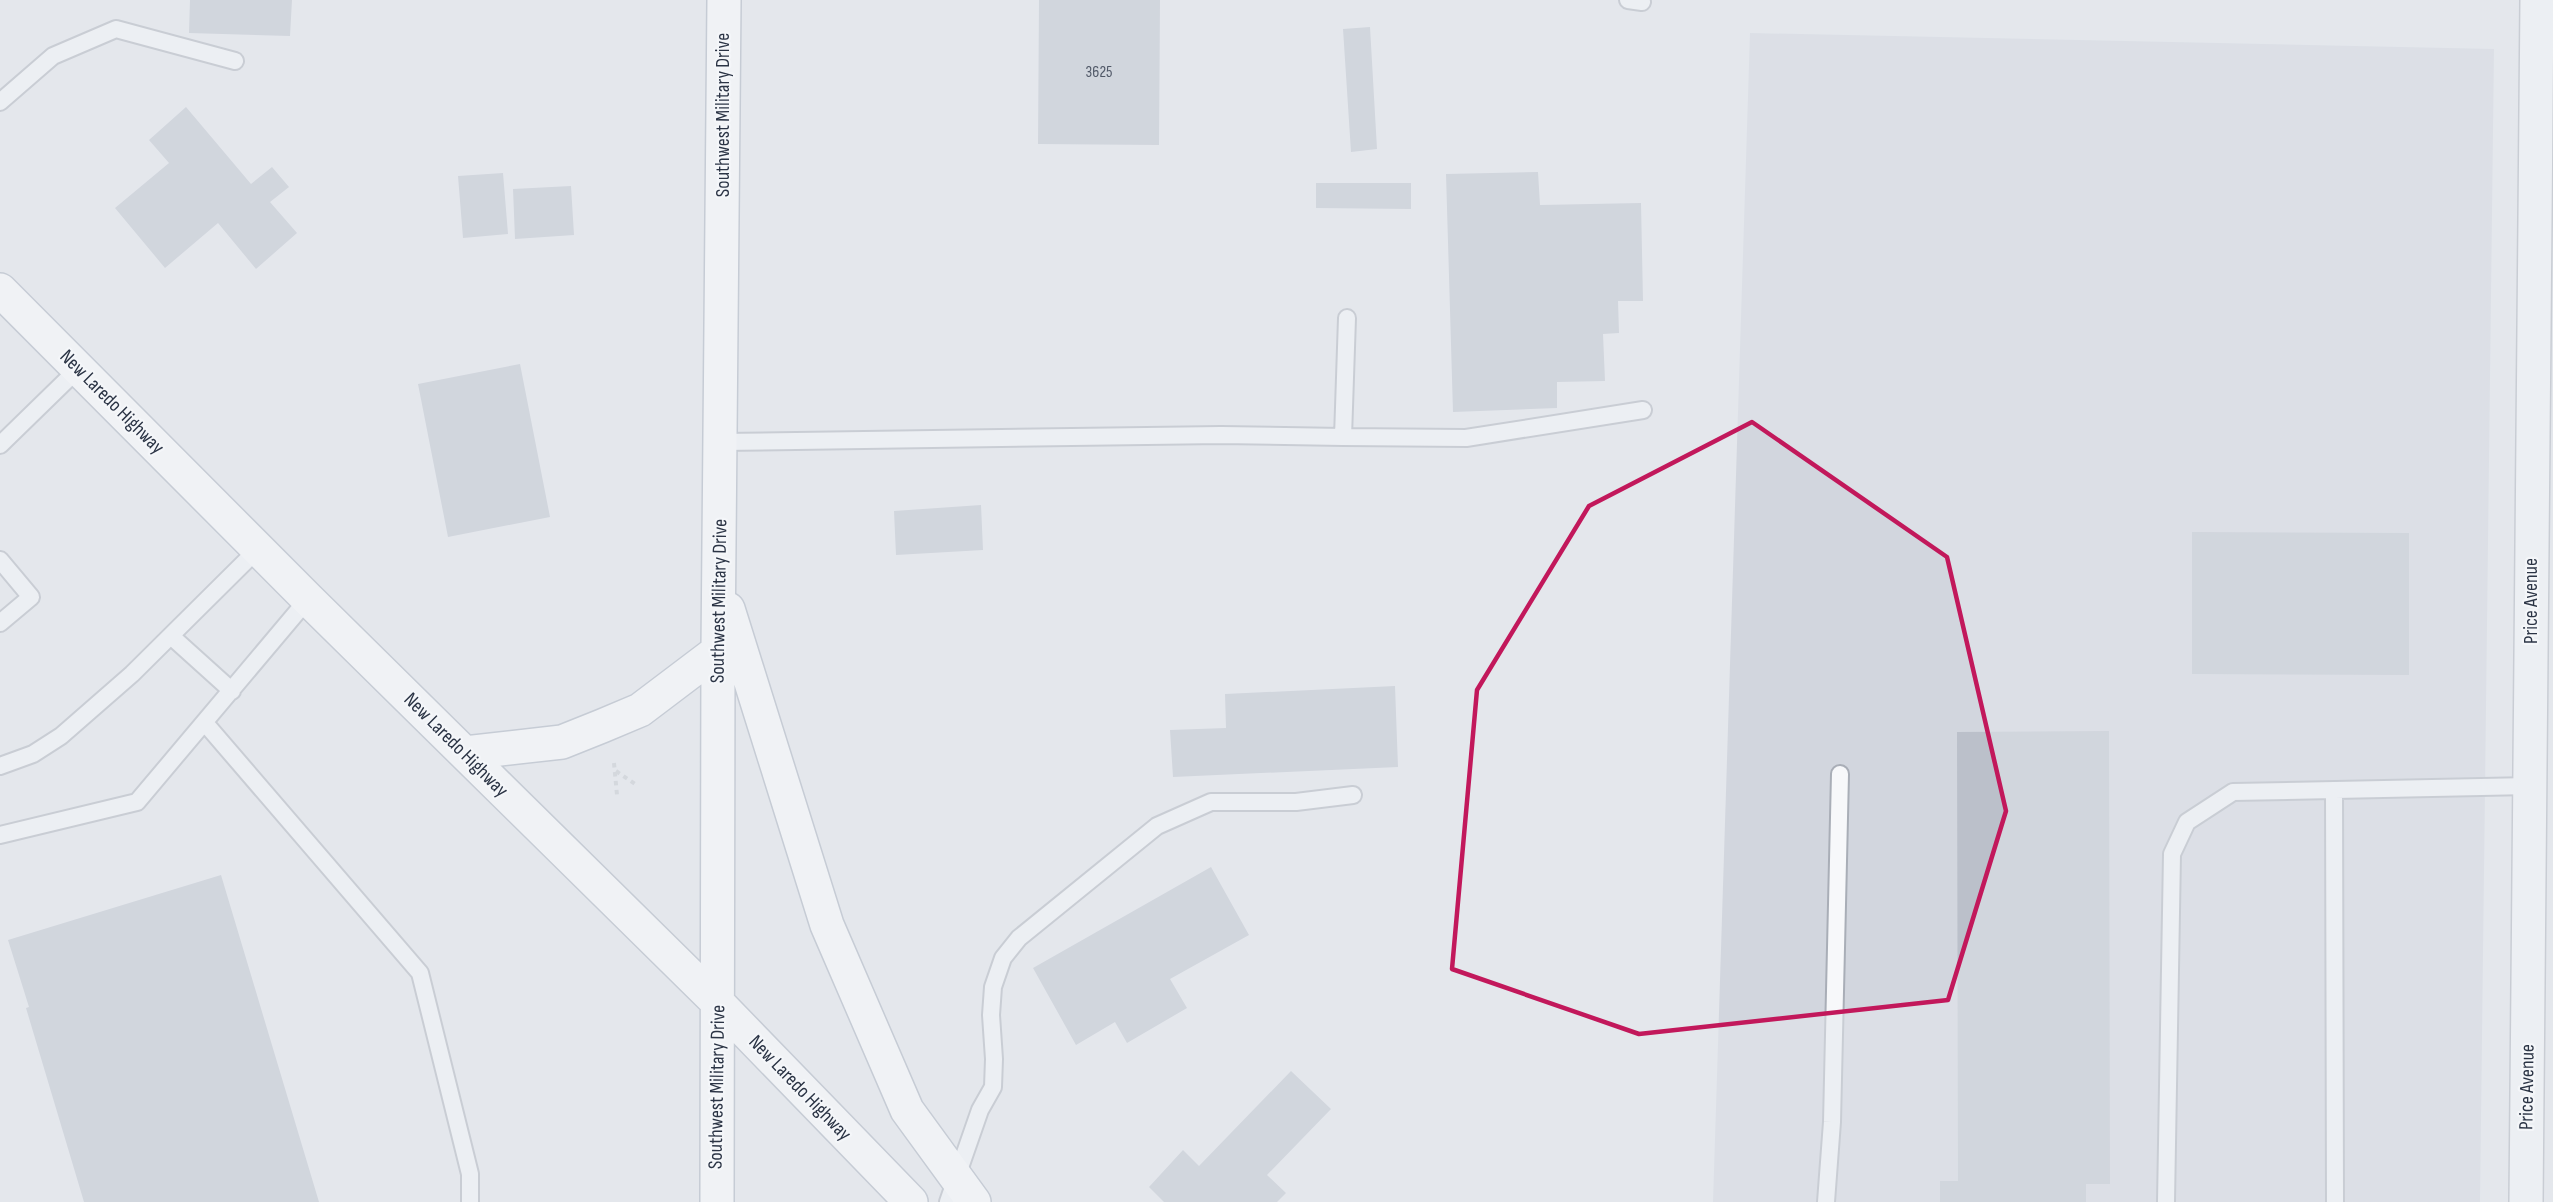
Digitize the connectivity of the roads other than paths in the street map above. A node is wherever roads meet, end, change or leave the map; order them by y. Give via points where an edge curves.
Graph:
1 (724, 0) edge
2 (2537, 0) edge
3 (236, 61) dead end
4 (0, 102) edge
5 (0, 290) edge
6 (1347, 318) dead end
7 (78, 369) junction
8 (1643, 410) dead end
9 (2543, 422) edge
10 (1344, 437) junction
11 (721, 442) junction
12 (0, 445) edge
13 (258, 549) junction
14 (0, 561) edge
15 (719, 583) junction
16 (308, 599) junction
17 (0, 623) edge
18 (171, 636) junction
19 (718, 651) junction
20 (232, 691) junction
21 (206, 723) junction
22 (465, 753) junction
23 (0, 766) edge
24 (1840, 774) dead end
25 (2530, 786) junction
26 (2334, 790) junction
27 (1353, 795) dead end
28 (0, 836) edge
29 (718, 1003) junction
30 (960, 1194) edge
31 (470, 1202) edge
32 (717, 1202) edge
33 (911, 1202) edge
34 (1826, 1202) edge
35 (2166, 1202) edge
36 (2335, 1202) edge
37 (2526, 1202) edge

1 - 11 main road, Southwest Military Drive
2 - 9 street, Price Avenue
3 - 4 lane via 116,29 53,56
5 - 7 main road, New Laredo Highway
6 - 10 lane
7 - 12 lane
7 - 13 main road, New Laredo Highway
8 - 10 lane via 1466,438
9 - 25 street, Price Avenue
10 - 11 lane
11 - 15 main road, Southwest Military Drive
13 - 16 main road, New Laredo Highway
13 - 18 lane
14 - 17 lane via 31,597
15 - 19 main road, Southwest Military Drive
15 - 30 main road via 827,925 907,1110
16 - 20 lane
16 - 22 main road, New Laredo Highway
18 - 20 lane
18 - 23 lane via 61,736 33,754
19 - 22 main road via 640,710 592,730 562,742
19 - 29 main road, Southwest Military Drive
20 - 21 lane
21 - 28 lane via 137,802
21 - 31 lane via 420,973 470,1174
22 - 29 main road, New Laredo Highway
24 - 34 lane via 1832,1122
25 - 26 lane
25 - 37 street, Price Avenue
26 - 35 lane via 2233,792 2187,822 2172,854
26 - 36 lane
27 - 30 lane via 1296,802 1211,802 1157,826 1019,938 1003,958 993,987 993,1087 980,1110
29 - 32 main road, Southwest Military Drive
29 - 33 main road, New Laredo Highway

